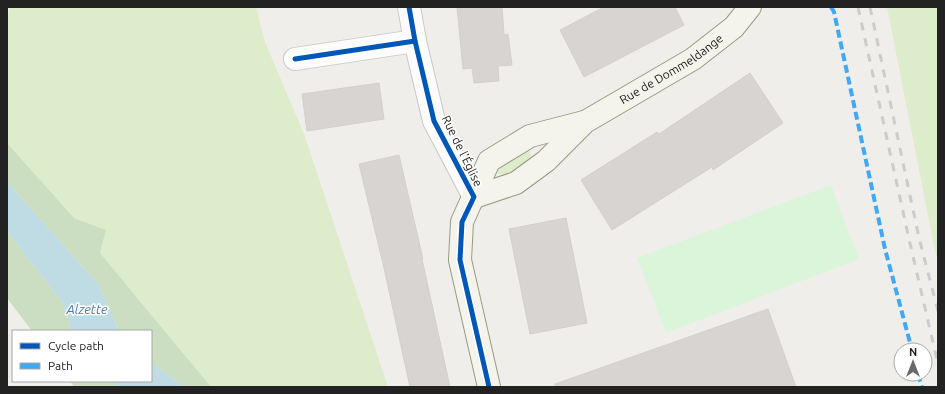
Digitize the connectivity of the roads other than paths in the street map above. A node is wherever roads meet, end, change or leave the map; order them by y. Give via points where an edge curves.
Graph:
1 (409, 7) edge
2 (750, 7) edge
3 (415, 40) junction
4 (295, 59) dead end
5 (585, 122) junction
6 (474, 198) junction
7 (488, 387) edge

1 - 3 street, Rue de l'Église
2 - 5 main road, Rue de Dommeldange via 734,27 693,59
3 - 4 street
3 - 6 street, Rue de l'Église via 434,121
5 - 6 main road, Rue de Dommeldange via 546,161 516,183
5 - 6 main road, Rue de Dommeldange via 530,136 489,161
6 - 7 main road, Rue de l'Église via 462,222 460,260

